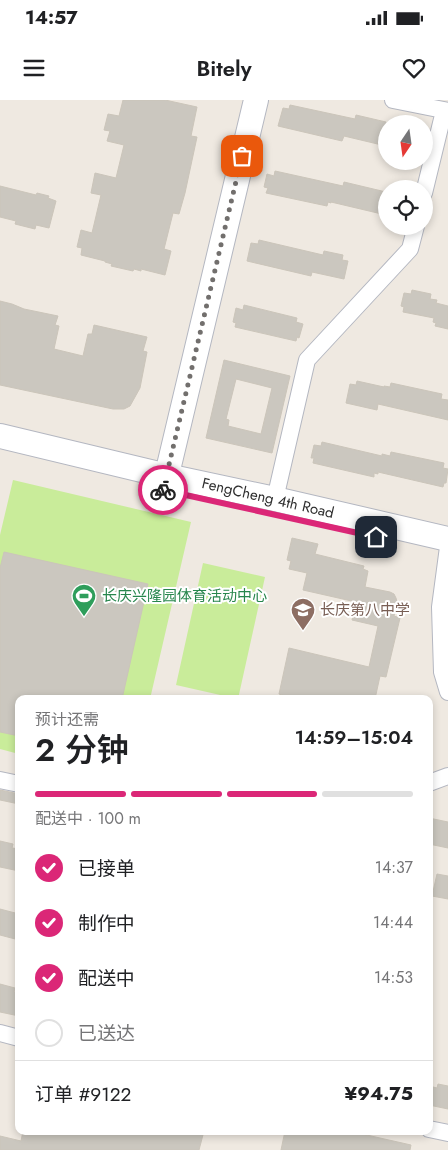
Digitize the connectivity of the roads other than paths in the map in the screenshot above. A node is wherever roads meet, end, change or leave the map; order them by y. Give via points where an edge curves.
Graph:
1 (256, 100) edge
2 (393, 100) edge
3 (446, 111) edge
4 (427, 180) edge
5 (414, 235) edge
6 (0, 436) edge
7 (0, 451) edge
8 (165, 483) junction
9 (275, 499) junction
10 (448, 548) edge
11 (448, 692) edge
12 (448, 776) edge
13 (0, 780) edge
14 (433, 782) edge
15 (15, 783) edge
16 (0, 1033) edge
17 (15, 1037) edge
18 (433, 1130) edge
19 (448, 1134) edge

1 - 8 street
2 - 3 street
3 - 4 street
5 - 9 street via 410,249 307,360
6 - 8 street, FengCheng 4th Road
7 - 8 street, FengCheng 4th Road
8 - 9 street, FengCheng 4th Road
8 - 10 street, FengCheng 4th Road via 270,513
9 - 10 street, FengCheng 4th Road
10 - 11 street via 440,607 442,672
12 - 14 street
13 - 15 street
16 - 17 street
18 - 19 street

